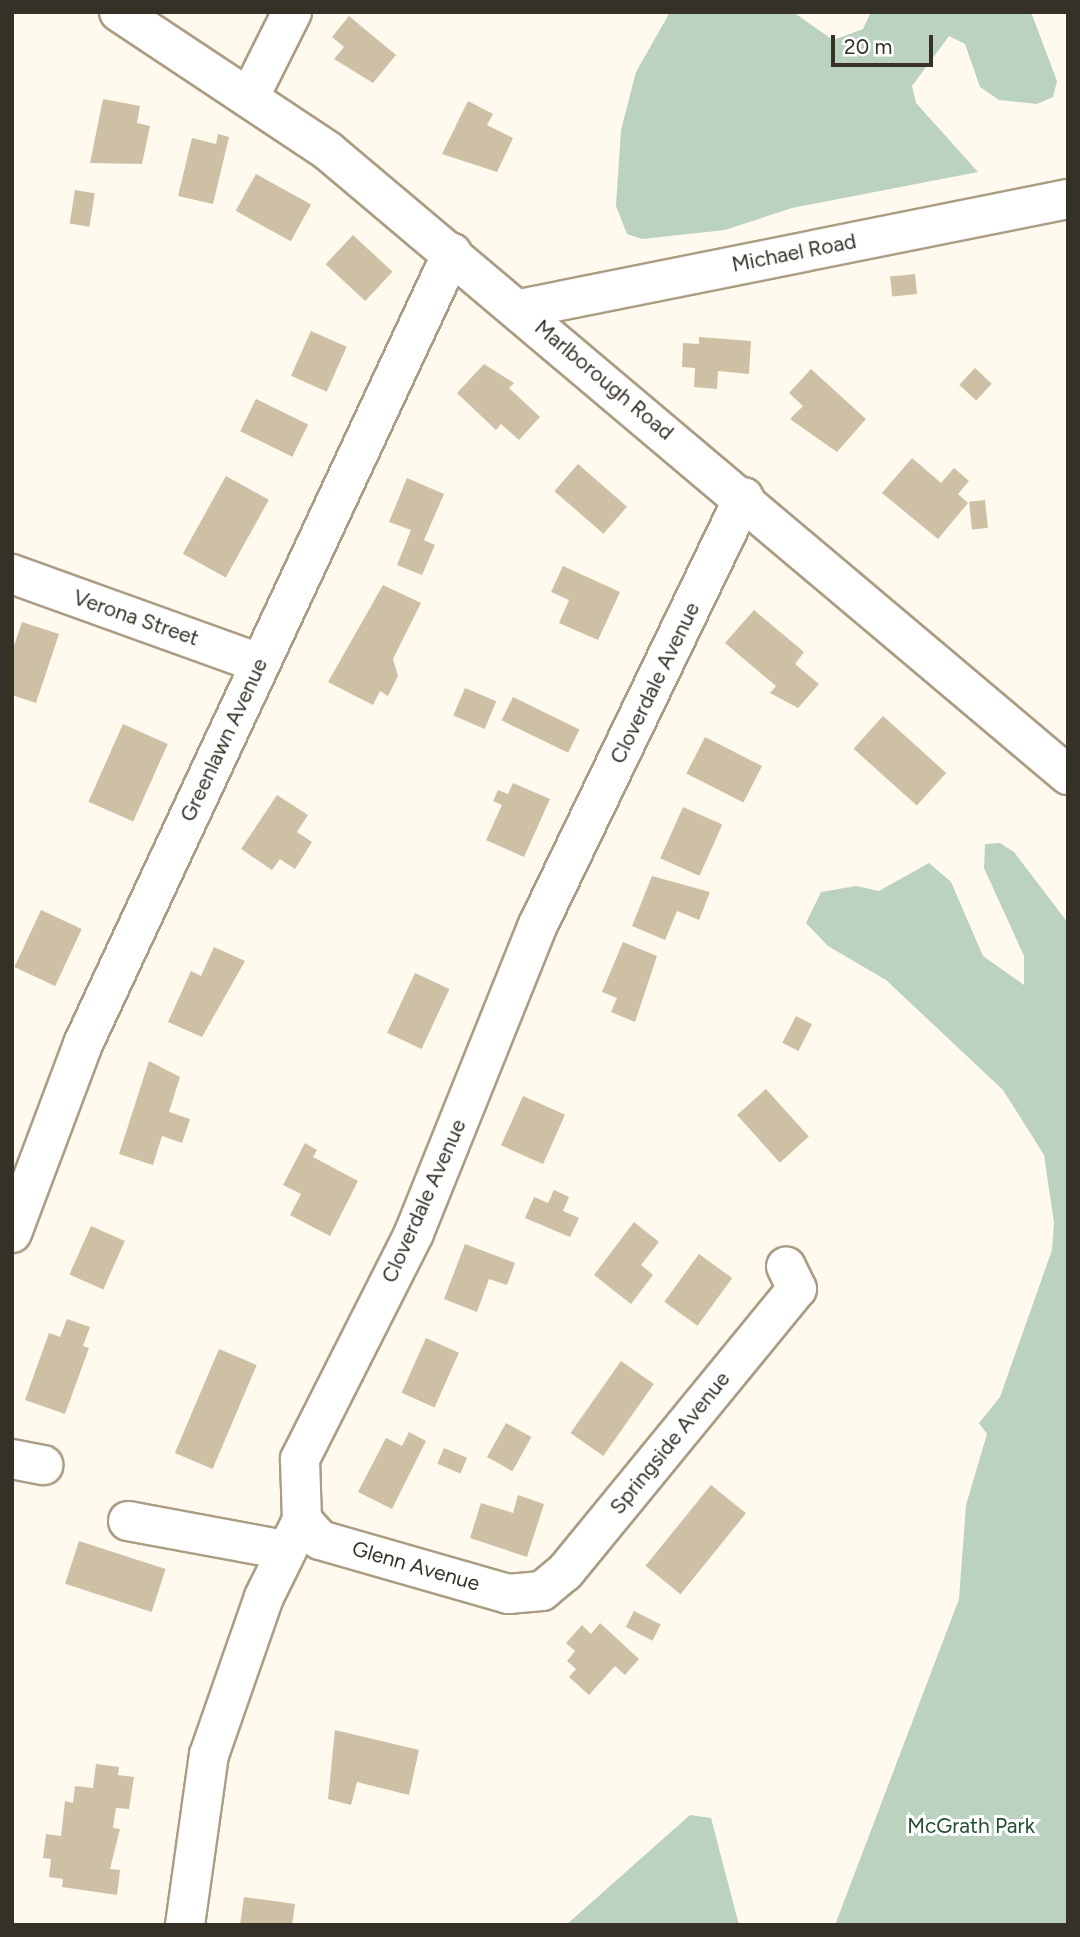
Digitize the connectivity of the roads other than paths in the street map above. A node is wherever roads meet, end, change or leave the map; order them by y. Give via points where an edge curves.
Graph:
1 (119, 12) edge
2 (292, 12) edge
3 (250, 96) junction
4 (1068, 199) edge
5 (452, 253) junction
6 (520, 309) junction
7 (744, 497) junction
8 (12, 573) edge
9 (259, 663) junction
10 (1068, 775) edge
11 (12, 1233) edge
12 (791, 1277) dead end
13 (128, 1521) dead end
14 (293, 1535) junction
15 (538, 1591) joint
16 (185, 1925) edge

1 - 3 street, Marlborough Road
2 - 3 street
3 - 5 street, Marlborough Road
4 - 6 street, Michael Road
5 - 6 street, Marlborough Road
5 - 9 street, Greenlawn Avenue
6 - 7 street, Marlborough Road
7 - 10 street, Marlborough Road
7 - 14 street, Cloverdale Avenue via 537,927 414,1233 322,1408 300,1459
8 - 9 street, Verona Street
9 - 11 street, Greenlawn Avenue via 83,1044
12 - 15 street, Springside Avenue via 565,1572
13 - 14 street
14 - 15 street, Glenn Avenue via 508,1594
14 - 16 street, Cloverdale Avenue via 209,1755

